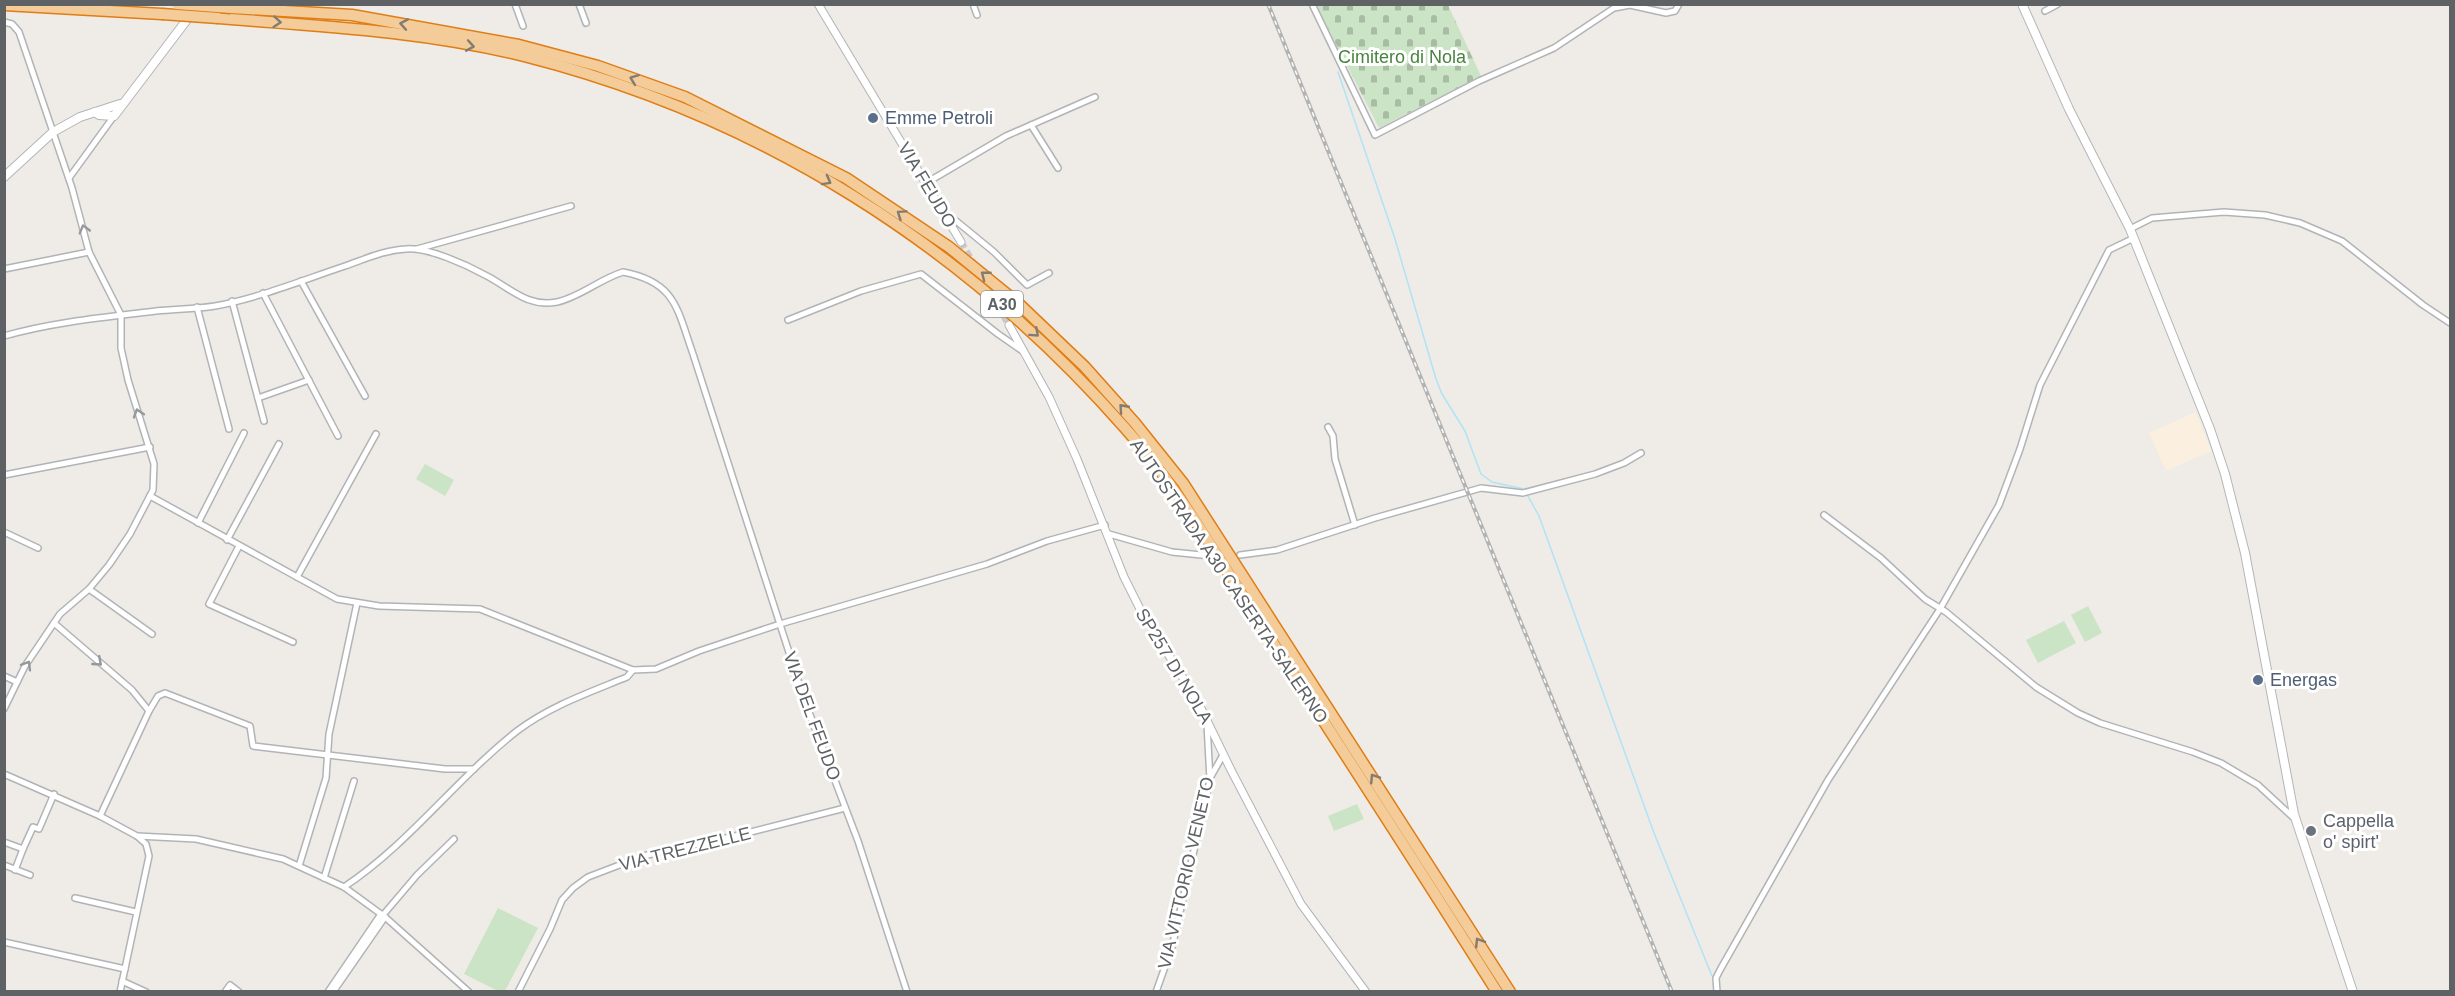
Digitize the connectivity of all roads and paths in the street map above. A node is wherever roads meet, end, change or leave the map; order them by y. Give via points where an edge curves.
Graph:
1 (177, 4) edge
2 (198, 4) edge
3 (515, 4) edge
4 (579, 4) edge
5 (818, 4) edge
6 (973, 4) edge
7 (1312, 4) edge
8 (1679, 4) edge
9 (2022, 4) edge
10 (2058, 4) edge
11 (4, 5) edge
12 (2045, 11) dead end
13 (977, 15) dead end
14 (4, 21) edge
15 (586, 22) dead end
16 (524, 26) dead end
17 (1095, 98) dead end
18 (122, 104) junction
19 (106, 109) junction
20 (97, 114) junction
21 (114, 116) junction
22 (1031, 125) junction
23 (104, 129) junction
24 (53, 132) junction
25 (1058, 168) dead end
26 (4, 177) edge
27 (69, 178) junction
28 (926, 183) junction
29 (571, 206) dead end
30 (943, 210) junction
31 (2130, 229) junction
32 (2134, 237) junction
33 (961, 242) tunnel mouth
34 (417, 249) junction
35 (89, 252) junction
36 (4, 269) edge
37 (1049, 273) dead end
38 (301, 281) junction
39 (263, 293) junction
40 (232, 301) junction
41 (197, 307) junction
42 (121, 315) junction
43 (788, 320) dead end
44 (2451, 323) edge
45 (1009, 325) tunnel mouth
46 (4, 336) edge
47 (1023, 351) junction
48 (309, 380) junction
49 (365, 396) dead end
50 (258, 398) junction
51 (264, 421) dead end
52 (1328, 427) dead end
53 (229, 429) dead end
54 (244, 433) dead end
55 (376, 434) dead end
56 (338, 436) dead end
57 (279, 444) dead end
58 (150, 447) junction
59 (1641, 453) dead end
60 (4, 475) edge
61 (152, 493) junction
62 (1824, 515) dead end
63 (198, 523) junction
64 (1105, 525) junction
65 (1355, 525) junction
66 (4, 532) edge
67 (1109, 534) junction
68 (227, 540) junction
69 (239, 546) junction
70 (38, 548) dead end
71 (1240, 555) dead end
72 (1211, 556) dead end
73 (297, 577) junction
74 (89, 589) junction
75 (357, 603) junction
76 (1940, 609) junction
77 (54, 623) junction
78 (780, 624) junction
79 (152, 634) dead end
80 (293, 642) dead end
81 (633, 670) junction
82 (4, 676) edge
83 (17, 682) junction
84 (4, 709) edge
85 (149, 711) junction
86 (1207, 718) junction
87 (329, 754) junction
88 (1223, 755) junction
89 (474, 770) junction
90 (1215, 770) junction
91 (1231, 770) junction
92 (4, 774) edge
93 (1210, 780) junction
94 (354, 781) dead end
95 (54, 794) junction
96 (845, 808) junction
97 (100, 816) junction
98 (2296, 820) junction
99 (136, 836) junction
100 (454, 838) dead end
101 (4, 842) edge
102 (23, 849) junction
103 (4, 865) edge
104 (299, 866) junction
105 (15, 870) junction
106 (30, 875) dead end
107 (324, 878) junction
108 (344, 887) junction
109 (75, 898) dead end
110 (136, 912) junction
111 (383, 916) junction
112 (4, 942) edge
113 (125, 969) junction
114 (122, 981) junction
115 (120, 992) edge
116 (146, 992) edge
117 (225, 992) edge
118 (238, 992) edge
119 (328, 992) edge
120 (333, 992) edge
121 (470, 992) edge
122 (518, 992) edge
123 (907, 992) edge
124 (1156, 992) edge
125 (1366, 992) edge
126 (1497, 992) edge
127 (1510, 992) edge
128 (1717, 992) edge
129 (2353, 992) edge

127 -> 1 highway, AUTOSTRADA A30 CASERTA-SALERNO / A30, bridge via 1183,483 1085,366 1019,304 949,247 846,177 685,98 598,66 519,45 352,15
2 - 18 main road
3 - 16 street
4 - 15 street
5 - 28 street, VIA FEUDO
6 - 13 street
7 - 8 street via 1375,135 1479,81 1554,48 1614,8 1630,5 1666,14
9 - 31 main road via 2069,109
10 - 12 street
11 -> 126 highway, AUTOSTRADA A30 CASERTA-SALERNO / A30, bridge via 341,28 520,55 682,107 764,145 841,188 943,256 1042,340 1128,431 1160,473
14 - 24 street via 19,32
17 - 22 street
18 - 19 main road
18 - 21 main road
19 - 20 main road
19 - 21 street
20 - 21 main road
20 - 23 street
20 - 24 main road via 80,117
21 - 23 street
22 - 25 street
22 - 28 street
23 - 27 street
24 - 26 main road
24 - 27 street
35 -> 27 street
28 - 30 street, VIA FEUDO
29 - 34 street
30 - 33 street, VIA FEUDO
30 - 37 street via 1027,285
31 - 32 main road
31 - 44 street via 2152,218 2224,212 2300,223 2342,242
32 - 76 street via 2109,250 2040,385 1998,505
32 - 98 main road via 2225,474 2245,553
34 - 38 street via 382,253
34 - 78 street, VIA DEL FEUDO via 471,269 532,301 564,300 623,272 653,281 664,289 674,303 693,354
35 - 36 street
35 - 42 street
38 - 39 street
38 - 49 street
39 - 40 street
39 - 48 street
40 - 41 street
40 - 50 street
41 - 42 street
41 - 53 street
42 - 46 street
58 -> 42 street via 128,380 121,348
43 - 47 street via 851,295 921,274
45 - 47 street, SP257 DI NOLA
47 - 64 street, SP257 DI NOLA via 1049,397
48 - 50 street
48 - 56 street
50 - 51 street
52 - 65 street
54 - 63 street
55 - 73 street
57 - 68 street
58 - 60 street
58 - 61 street via 154,464
59 - 65 street via 1595,474 1526,491 1481,488
61 - 63 street
61 - 74 street via 130,534
62 - 76 street
63 - 68 street
64 - 67 street, SP257 DI NOLA
64 - 78 street
65 - 71 street via 1277,550
66 - 70 street
67 - 72 street via 1172,552
67 - 86 street, SP257 DI NOLA via 1140,611
68 - 69 street
69 - 73 street
69 - 80 street via 209,604
73 - 75 street via 337,598
74 - 77 street
74 - 79 street
75 - 81 street via 480,609
75 - 87 street via 329,734
76 - 98 street via 2036,687 2078,713 2221,763 2258,785
76 - 128 street via 1828,780 1720,970
83 -> 77 street
77 -> 85 street via 132,690
78 - 81 street via 656,669
78 - 96 street, VIA DEL FEUDO
81 - 89 street via 627,677 539,716
82 - 83 street
83 - 84 street
85 - 87 street via 158,696 165,693 250,726 253,746
85 - 97 street
86 - 88 street, SP257 DI NOLA
86 - 93 street, VIA VITTORIO VENETO
87 - 89 street
87 - 104 street via 326,778
88 - 90 street
88 - 91 street, SP257 DI NOLA
89 - 108 street via 367,872
90 - 91 street via 1222,766
90 - 93 street
91 - 125 street, SP257 DI NOLA via 1301,904
92 - 95 street
93 - 124 street, VIA VITTORIO VENETO via 1172,947
94 - 107 street
95 - 97 street
95 - 102 street via 39,829 33,827
96 - 122 street, VIA TREZZELLE via 643,856 588,878 562,900
96 - 123 street
97 - 99 street
98 - 129 main road
99 - 104 street via 196,839
99 - 110 street via 147,844 149,856
100 - 111 street via 417,874
101 - 102 street
102 - 105 street
103 - 105 street
104 - 107 street
105 - 106 street
107 - 108 street
108 - 111 street
109 - 110 street
110 - 113 street
111 - 119 street
111 - 120 street
111 - 121 street
112 - 113 street
113 - 114 street
114 - 115 street
114 - 116 street
117 - 118 street via 230,985

